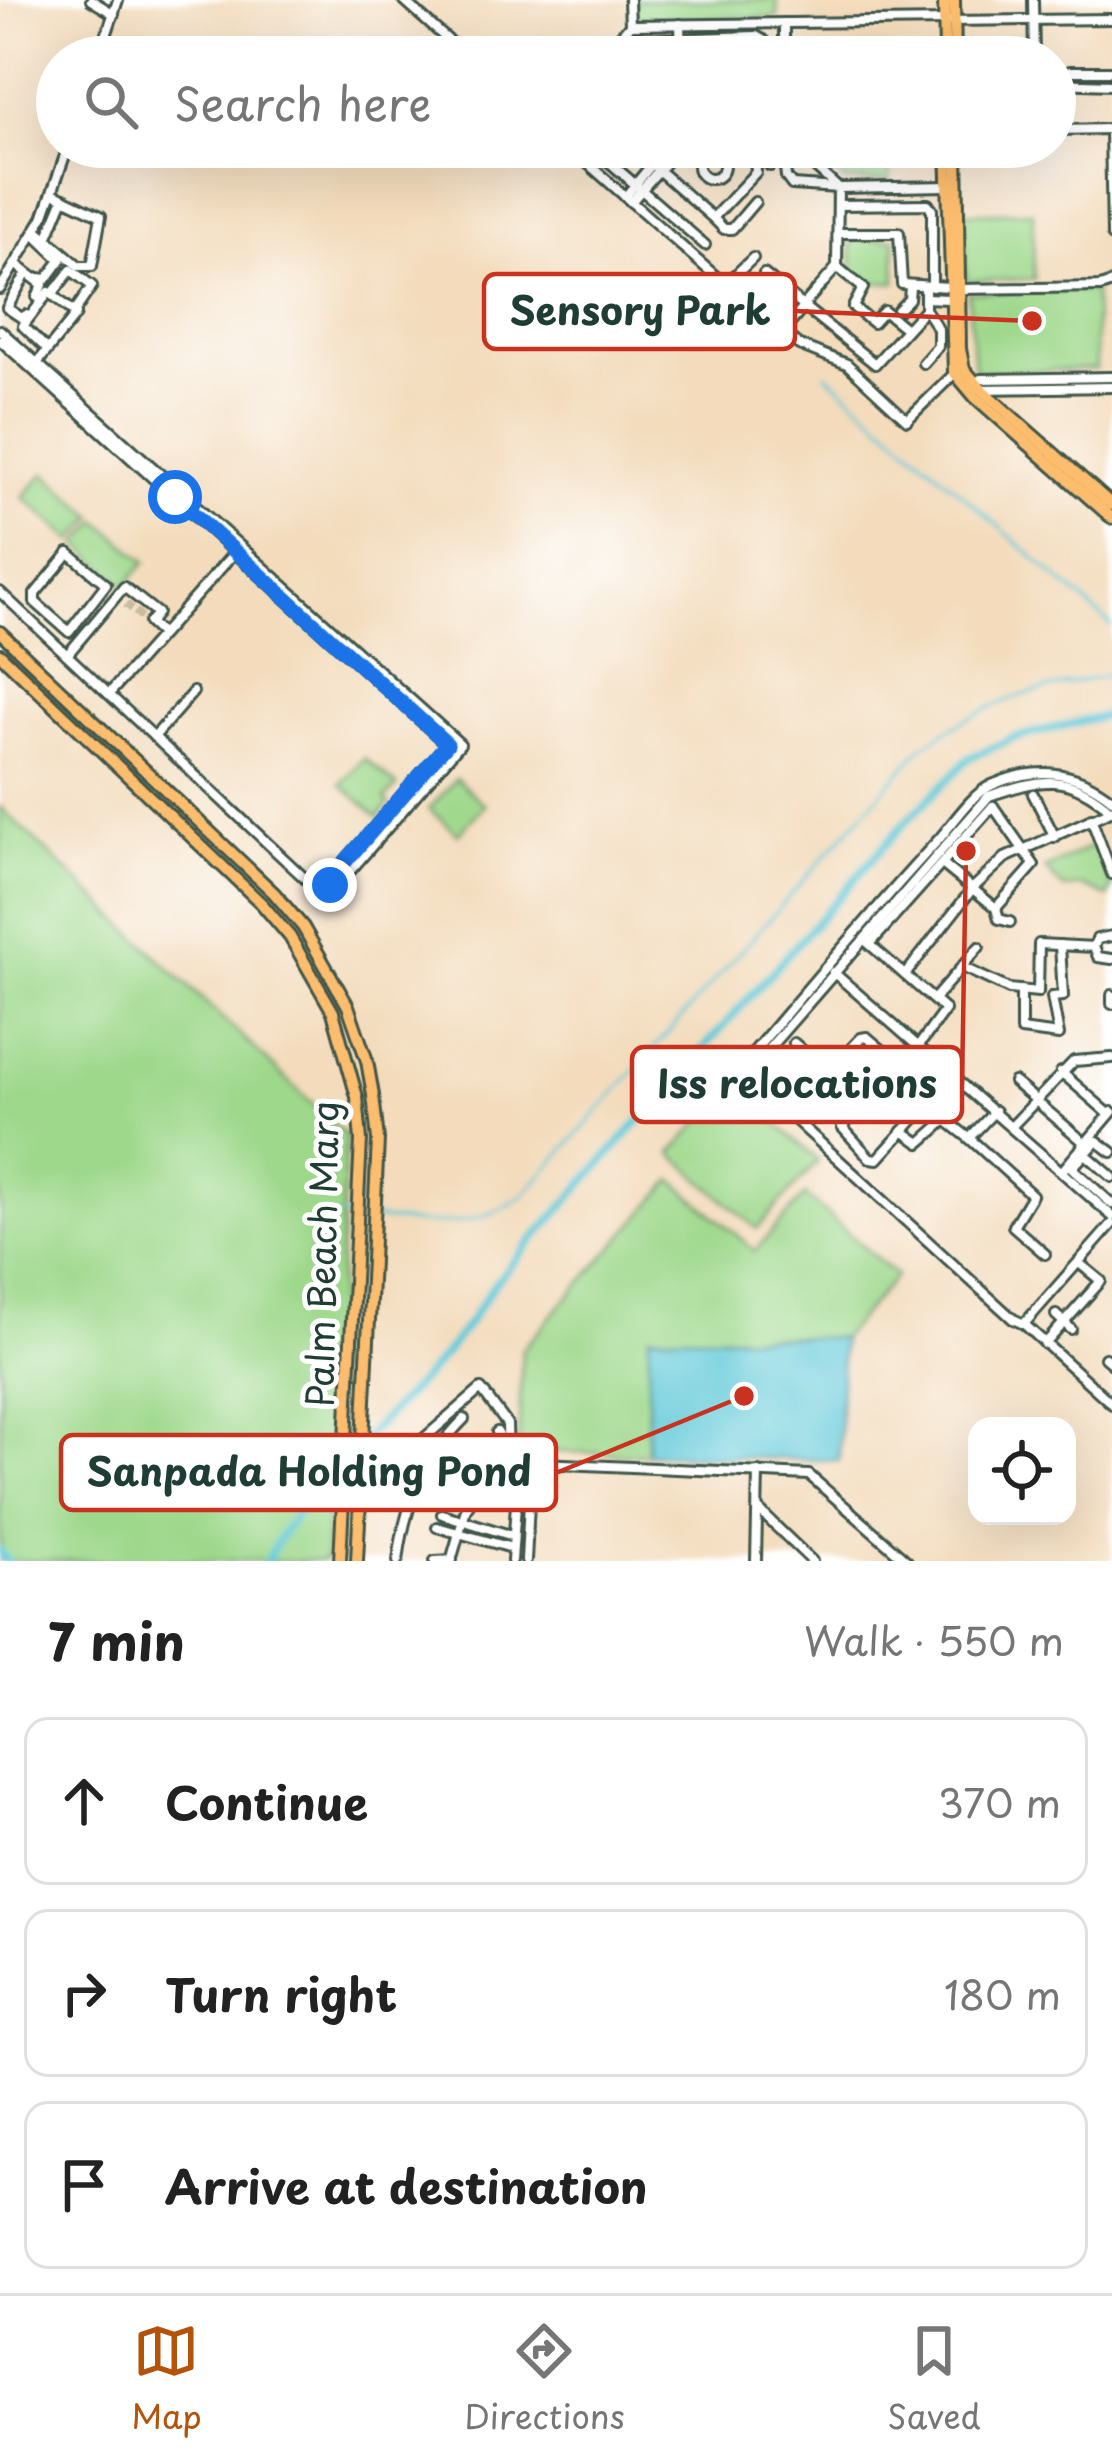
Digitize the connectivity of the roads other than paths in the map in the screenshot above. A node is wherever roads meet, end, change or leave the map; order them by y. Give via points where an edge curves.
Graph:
1 (91, 0) edge
2 (118, 0) edge
3 (403, 0) edge
4 (629, 0) edge
5 (944, 0) edge
6 (954, 0) edge
7 (1033, 0) edge
8 (114, 14) junction
9 (1033, 19) junction
10 (1112, 19) edge
11 (950, 20) junction
12 (784, 22) junction
13 (680, 24) junction
14 (629, 25) junction
15 (106, 36) edge
16 (443, 36) edge
17 (619, 36) edge
18 (681, 36) edge
19 (784, 36) edge
20 (948, 36) edge
21 (952, 36) edge
22 (1033, 36) edge
23 (1076, 71) edge
24 (1112, 71) edge
25 (1076, 84) edge
26 (1112, 85) edge
27 (1111, 129) edge
28 (1076, 130) edge
29 (61, 168) edge
30 (593, 168) edge
31 (614, 168) edge
32 (655, 168) edge
33 (657, 168) edge
34 (756, 168) edge
35 (785, 168) edge
36 (816, 168) edge
37 (950, 168) edge
38 (954, 168) edge
39 (952, 186) junction
40 (838, 188) junction
41 (637, 189) junction
42 (52, 193) junction
43 (64, 198) junction
44 (628, 199) junction
45 (755, 202) dead end
46 (838, 205) junction
47 (43, 218) junction
48 (713, 218) junction
49 (54, 223) junction
50 (1112, 223) edge
51 (35, 233) junction
52 (838, 233) junction
53 (1112, 236) edge
54 (47, 239) junction
55 (705, 245) dead end
56 (753, 258) dead end
57 (18, 264) junction
58 (837, 267) junction
59 (764, 274) dead end
60 (24, 278) dead end
61 (1112, 283) edge
62 (725, 285) junction
63 (910, 287) junction
64 (0, 289) edge
65 (953, 291) junction
66 (53, 293) junction
67 (927, 295) junction
68 (804, 307) junction
69 (898, 310) dead end
70 (75, 311) junction
71 (906, 329) junction
72 (0, 330) edge
73 (783, 332) junction
74 (0, 340) edge
75 (48, 350) junction
76 (38, 362) junction
77 (923, 363) dead end
78 (959, 370) junction
79 (1112, 376) edge
80 (974, 387) junction
81 (1112, 387) edge
82 (1104, 502) edge
83 (1112, 518) edge
84 (238, 549) junction
85 (0, 592) edge
86 (117, 596) junction
87 (126, 604) tunnel mouth
88 (42, 609) junction
89 (30, 620) junction
90 (0, 632) edge
91 (161, 634) junction
92 (0, 654) edge
93 (67, 655) junction
94 (193, 692) dead end
95 (109, 694) junction
96 (154, 737) junction
97 (447, 744) junction
98 (460, 744) junction
99 (1033, 794) dead end
100 (989, 796) junction
101 (1112, 799) edge
102 (1112, 810) edge
103 (1091, 818) junction
104 (1054, 837) junction
105 (1022, 850) junction
106 (942, 864) junction
107 (1112, 874) edge
108 (330, 885) junction
109 (974, 887) junction
110 (996, 908) junction
111 (1010, 922) dead end
112 (1112, 937) edge
113 (863, 938) junction
114 (1060, 945) junction
115 (979, 946) dead end
116 (1094, 947) junction
117 (1112, 959) edge
118 (962, 967) junction
119 (831, 970) junction
120 (905, 975) junction
121 (1021, 990) junction
122 (934, 999) junction
123 (794, 1043) dead end
124 (920, 1044) junction
125 (810, 1057) junction
126 (1112, 1058) edge
127 (780, 1063) dead end
128 (896, 1065) junction
129 (1061, 1072) junction
130 (828, 1073) junction
131 (793, 1075) junction
132 (1014, 1082) dead end
133 (935, 1096) junction
134 (1036, 1101) junction
135 (995, 1111) junction
136 (1109, 1118) edge
137 (946, 1120) junction
138 (1012, 1126) junction
139 (903, 1131) junction
140 (969, 1138) junction
141 (1084, 1149) junction
142 (1112, 1152) edge
143 (1062, 1171) junction
144 (1112, 1178) edge
145 (1112, 1204) edge
146 (1112, 1220) edge
147 (1045, 1254) dead end
148 (1078, 1263) junction
149 (1024, 1324) junction
150 (1045, 1344) junction
151 (1112, 1404) edge
152 (464, 1419) dead end
153 (497, 1432) dead end
154 (421, 1441) dead end
155 (510, 1461) junction
156 (531, 1463) junction
157 (758, 1472) junction
158 (514, 1506) junction
159 (529, 1507) junction
160 (757, 1508) junction
161 (442, 1514) dead end
162 (462, 1520) junction
163 (437, 1527) dead end
164 (457, 1532) junction
165 (513, 1536) junction
166 (512, 1548) junction
167 (452, 1560) edge
168 (340, 1561) edge
169 (357, 1561) edge
170 (398, 1561) edge
171 (435, 1561) edge
172 (512, 1561) edge
173 (526, 1561) edge
174 (756, 1561) edge
175 (812, 1561) edge
176 (907, 1561) edge

1 - 8 street
2 - 8 street
3 - 16 street
4 - 14 street
5 - 11 main road
6 - 11 main road
7 - 9 street
8 - 15 street
9 - 10 street
9 - 11 street
9 - 22 street
11 - 12 street
11 - 20 main road
11 - 21 main road
12 - 13 street
12 - 19 street
13 - 14 street
13 - 18 street
14 - 17 street
23 - 24 street
25 - 26 street
27 - 28 street
27 - 50 street
29 - 42 street
30 - 44 street
31 - 41 street
32 - 41 street
33 - 48 street
34 - 48 street
35 - 40 street via 793,185
36 - 40 street
37 - 39 main road
38 - 39 main road
39 - 40 street
39 - 65 main road
40 - 46 street
41 - 44 street
41 - 55 street
42 - 43 street
42 - 47 street
43 - 49 street
43 - 54 street via 101,216 92,266 79,266
44 - 62 street
45 - 48 street via 731,230
46 - 52 street
46 - 67 street via 928,204
47 - 49 street
47 - 51 street
49 - 54 street
50 - 53 street
51 - 54 street
51 - 57 street
51 - 57 street via 60,263 45,280
52 - 58 street
52 - 63 street via 899,233 901,282
56 - 62 street
57 - 60 street via 43,285 22,318 7,308
57 - 64 street
58 - 68 street
58 - 71 street via 863,288 853,307 873,322 882,310
59 - 68 street
61 - 65 street
62 - 73 street
63 - 67 street
63 - 69 street
65 - 67 street
65 - 78 main road
66 - 70 street
66 - 70 street via 71,270 90,281
66 - 75 street via 23,326
67 - 71 street
67 - 77 street via 938,346
68 - 71 street via 875,364
68 - 73 street
70 - 75 street
72 - 76 street
73 - 78 street via 847,364 907,420
74 - 84 street
75 - 76 street
76 - 84 street
78 - 80 main road
79 - 80 street
80 - 81 street
80 - 82 main road
82 - 83 main road
84 - 91 street
84 - 97 street
84 - 98 street
85 - 89 street
86 - 87 street
86 - 91 street via 126,587 157,613 149,623
86 - 93 street
88 - 88 street via 69,632 106,584 69,553 35,594
88 - 89 street
89 - 93 street
90 - 169 main road, Palm Beach Marg via 237,855 303,927 348,1006 367,1061 378,1140
91 - 95 street
92 - 168 main road, Palm Beach Marg via 226,867 290,937 333,1012 351,1065 361,1141
93 - 95 street
94 - 96 street
95 - 96 street
96 - 108 street via 314,886
97 - 98 street
97 - 108 street
98 - 108 street
99 - 104 street
100 - 101 street via 1024,774 1059,771
100 - 102 street via 1058,781 1088,790
100 - 105 street
100 - 106 street
100 - 113 street
102 - 103 street
103 - 104 street
103 - 107 street
104 - 105 street
105 - 109 street
105 - 110 street via 1034,869
106 - 109 street
106 - 113 street
109 - 110 street
109 - 120 street
110 - 111 street
112 - 116 street
113 - 119 street
113 - 120 street
114 - 116 street
114 - 121 street via 1039,944 1038,992
114 - 121 street via 1063,996 1052,997 1059,1035 1022,1030
115 - 118 street
116 - 117 street via 1098,957
118 - 121 street
118 - 122 street
119 - 124 street
119 - 149 street via 743,1072
120 - 122 street
122 - 124 street via 944,1016
123 - 125 street
124 - 135 street
125 - 130 street
125 - 131 street
126 - 129 street via 1074,1061
127 - 131 street
128 - 130 street via 863,1036
128 - 133 street
128 - 139 street via 842,1130 874,1160
129 - 134 street
129 - 136 street
130 - 131 street via 811,1091
132 - 134 street
133 - 137 street
133 - 139 street
134 - 138 street
134 - 141 street
135 - 138 street
135 - 140 street
136 - 141 street
137 - 139 street via 920,1143
137 - 140 street
138 - 143 street
140 - 147 street via 1032,1195 1013,1226
141 - 142 street via 1100,1141
141 - 143 street
141 - 144 street
141 - 145 street via 1073,1170
143 - 146 street
146 - 148 street
148 - 149 street
148 - 150 street via 1101,1281
149 - 150 street
150 - 151 street
152 - 170 street via 417,1483
153 - 162 street via 502,1446
154 - 155 street via 481,1389 507,1424
155 - 156 street
155 - 158 street
156 - 157 street
156 - 159 street
157 - 160 street
157 - 176 street via 809,1475
158 - 159 street
158 - 165 street
159 - 173 street
160 - 174 street
160 - 175 street
161 - 162 street
162 - 164 street
162 - 165 street
163 - 164 street
164 - 166 street
164 - 167 street
165 - 166 street
166 - 172 street
167 - 171 street

